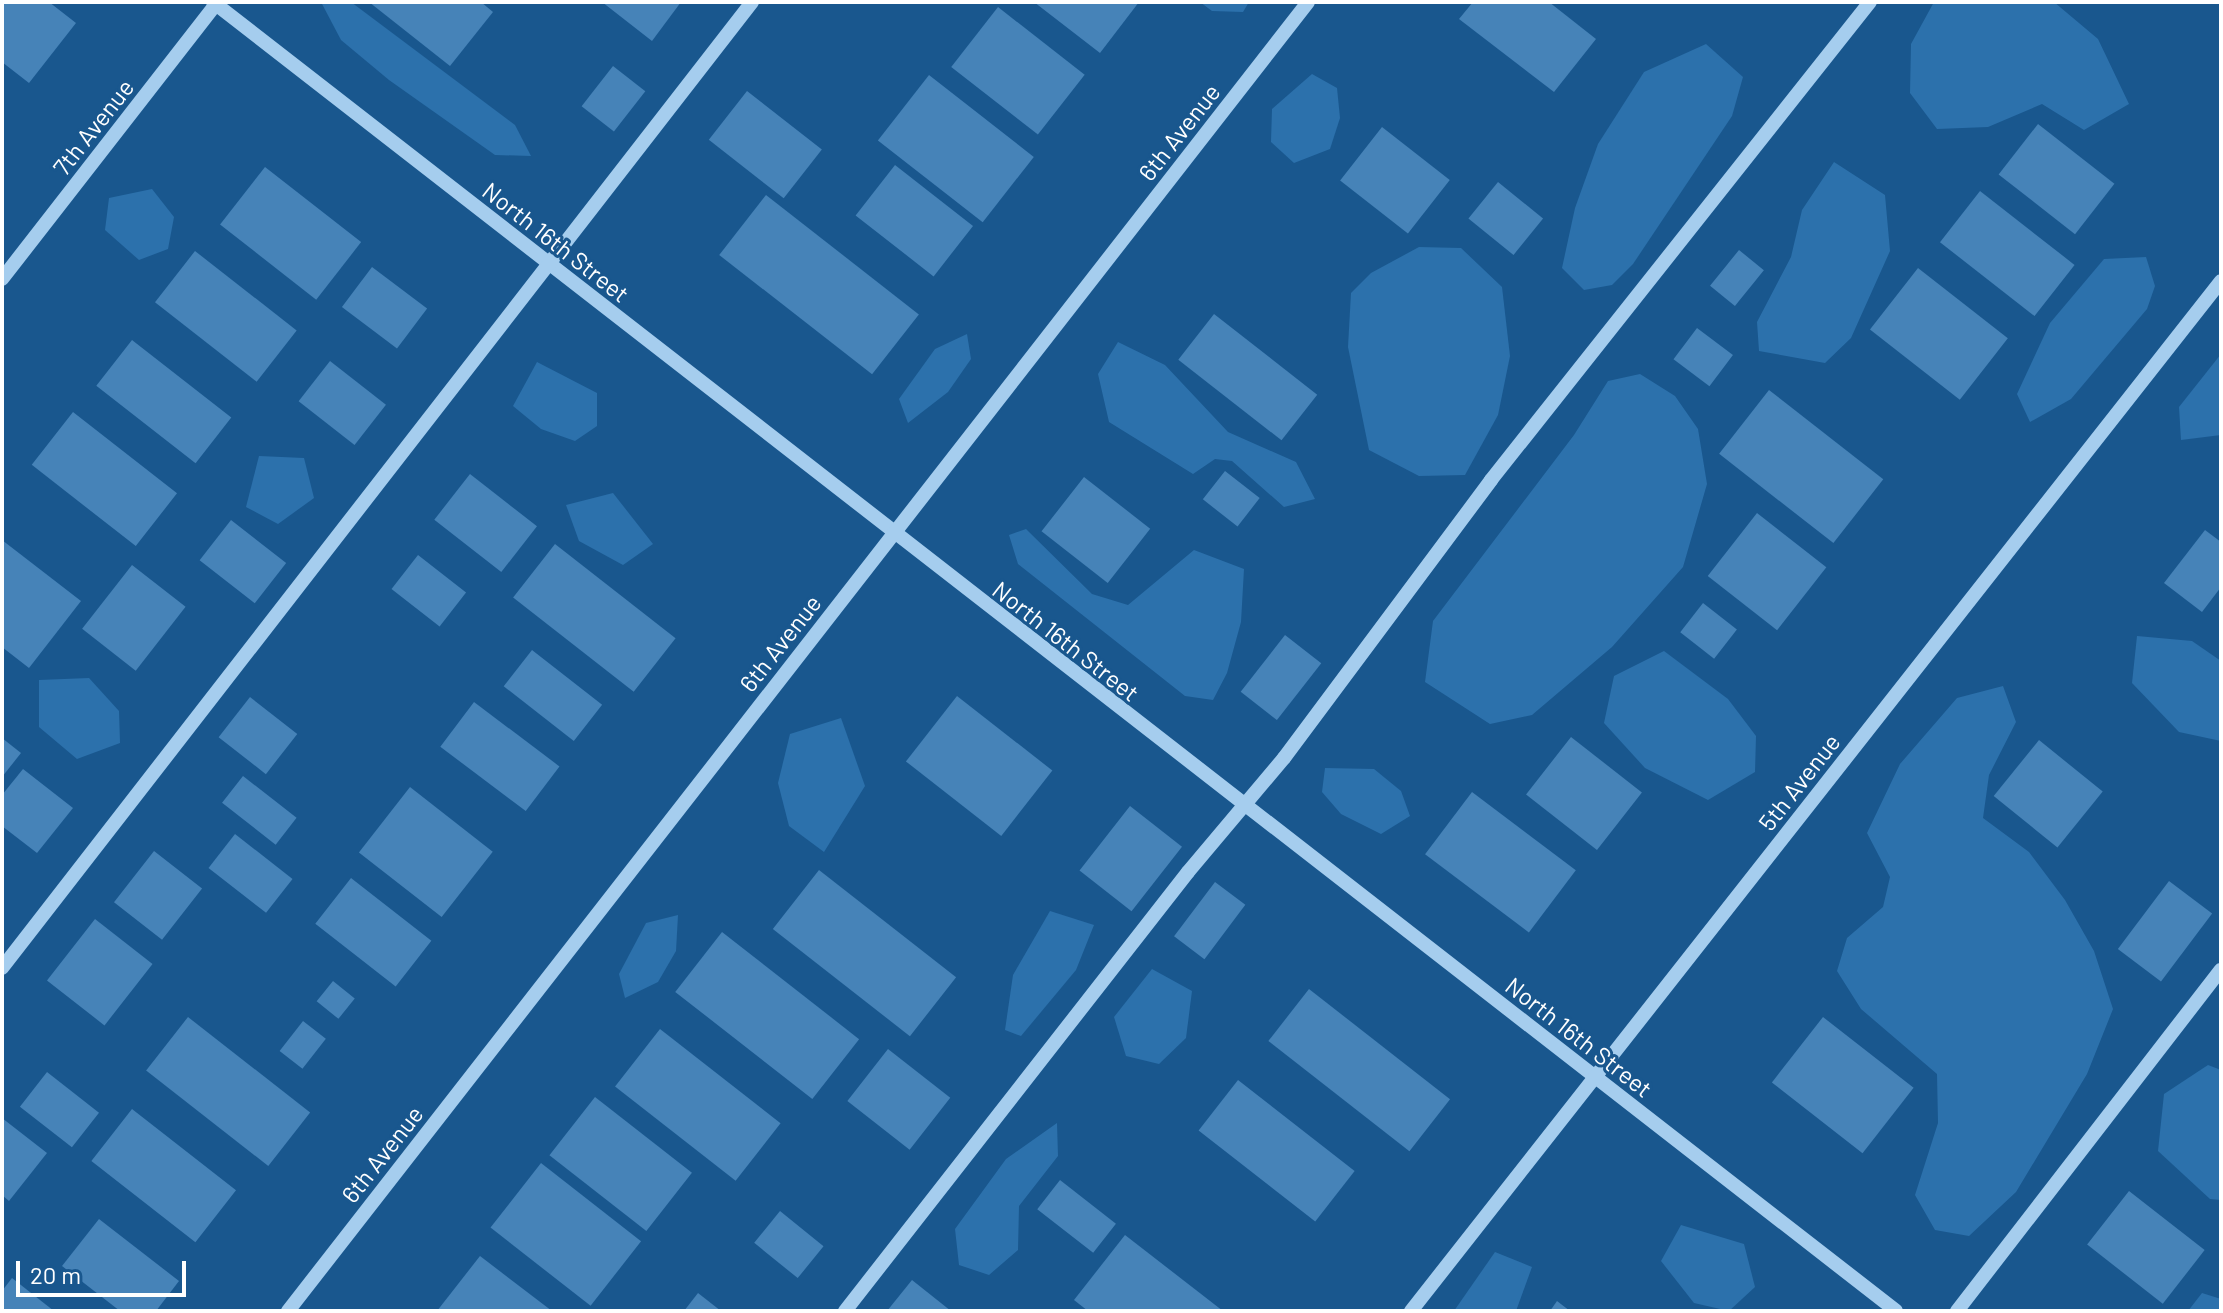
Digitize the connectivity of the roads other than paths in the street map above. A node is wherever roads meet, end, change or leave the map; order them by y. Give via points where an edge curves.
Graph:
1 (752, 2) edge
2 (1308, 2) edge
3 (1870, 2) edge
4 (216, 3) edge
5 (548, 264) junction
6 (2, 279) edge
7 (2221, 281) edge
8 (892, 534) junction
9 (1244, 806) junction
10 (2, 968) edge
11 (2221, 970) edge
12 (1595, 1077) junction
13 (288, 1311) edge
14 (845, 1311) edge
15 (1411, 1311) edge
16 (1896, 1311) edge
17 (1957, 1311) edge

1 - 5 street
2 - 8 street, 6th Avenue
3 - 9 street via 1491,480
4 - 5 street, North 16th Street
4 - 6 street, 7th Avenue
5 - 8 street, North 16th Street
5 - 10 street
7 - 12 street, 5th Avenue
8 - 9 street, North 16th Street
8 - 13 street, 6th Avenue
9 - 12 street, North 16th Street
9 - 14 street
11 - 17 street
12 - 15 street, 5th Avenue
12 - 16 street, North 16th Street

